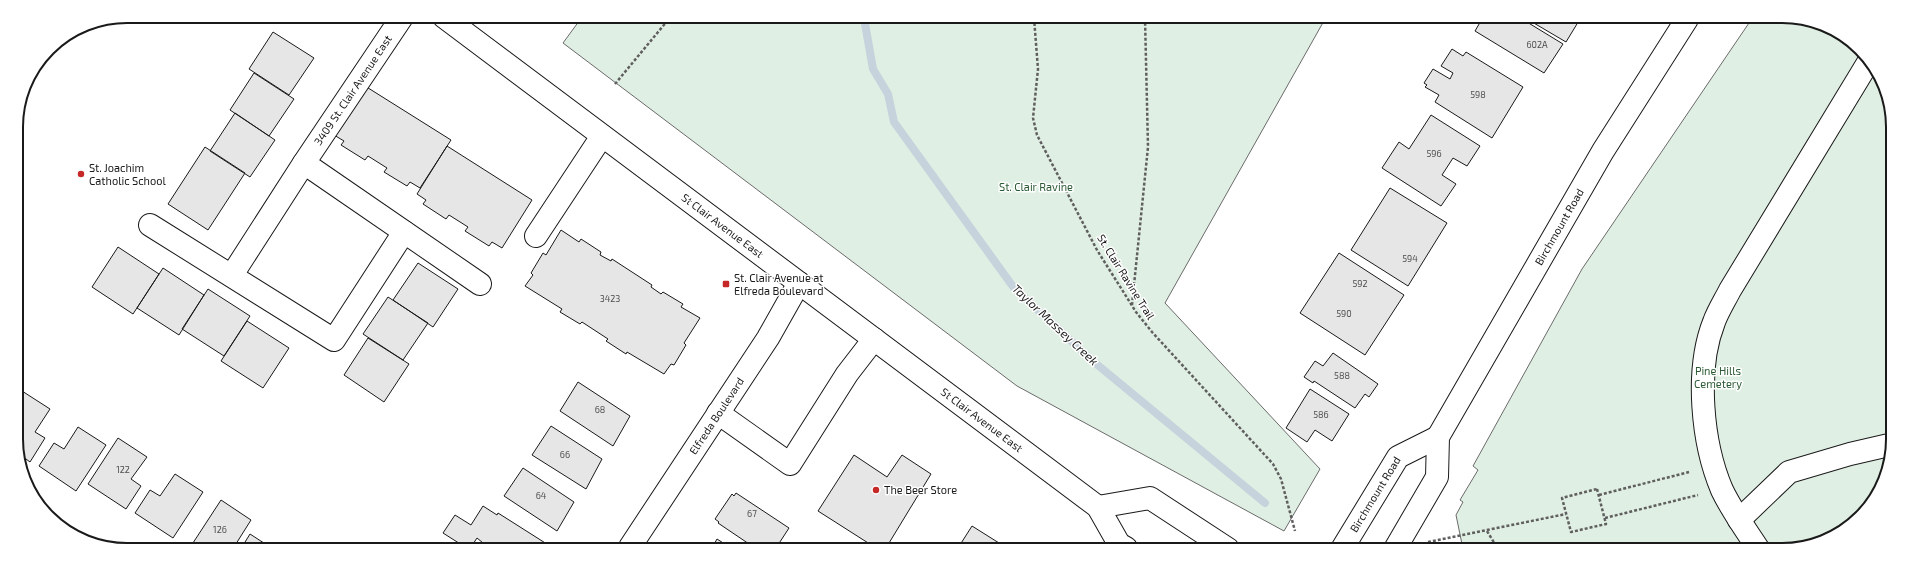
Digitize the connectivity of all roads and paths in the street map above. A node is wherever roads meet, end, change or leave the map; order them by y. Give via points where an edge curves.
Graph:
1 (398, 23) edge
2 (452, 23) edge
3 (666, 23) edge
4 (1034, 23) edge
5 (1145, 23) edge
6 (1685, 23) edge
7 (1866, 66) edge
8 (615, 84) dead end
9 (602, 136) junction
10 (304, 163) junction
11 (150, 225) dead end
12 (404, 232) junction
13 (536, 236) dead end
14 (232, 275) junction
15 (799, 283) junction
16 (480, 284) dead end
17 (1132, 306) junction
18 (874, 339) junction
19 (718, 414) junction
20 (1438, 437) junction
21 (1886, 446) edge
22 (1715, 466) junction
23 (1722, 489) junction
24 (1599, 496) junction
25 (1098, 508) junction
26 (1566, 514) junction
27 (1605, 518) junction
28 (1739, 520) junction
29 (1295, 531) dead end
30 (1487, 531) junction
31 (1400, 540) edge
32 (633, 543) edge
33 (1118, 543) edge
34 (1219, 543) edge
35 (1346, 543) edge
36 (1494, 543) edge
37 (1754, 543) edge

1 - 10 main road, 3409 St. Clair Avenue East
2 - 9 main road, St Clair Avenue East
3 - 8 path
4 - 17 path, St. Clair Ravine Trail via 1038,69 1033,118 1035,127 1097,250
5 - 17 path via 1148,146
6 - 20 main road, Birchmount Road via 1603,151
7 - 22 main road via 1730,290 1713,323 1705,355 1702,397 1708,443
9 - 13 main road
9 - 15 main road, St Clair Avenue East
10 - 12 main road
10 - 14 main road, 3409 St. Clair Avenue East
11 - 14 main road
12 - 14 main road via 334,340
12 - 16 main road
15 - 18 main road, St Clair Avenue East
15 - 19 main road, Elfreda Boulevard via 776,326
17 - 29 path, St. Clair Ravine Trail via 1152,332 1273,464 1281,479
18 - 19 main road via 847,374 790,464
18 - 25 main road, St Clair Avenue East
19 - 32 main road, Elfreda Boulevard
20 - 31 main road, Birchmount Road via 1437,477
20 - 35 main road, Birchmount Road via 1398,457
21 - 28 main road via 1788,472
22 - 23 main road
22 - 24 path
23 - 27 path
23 - 28 main road
24 - 26 path via 1597,489 1562,498
24 - 27 path
25 - 33 main road, St Clair Avenue East
25 - 34 main road via 1150,498
26 - 27 path via 1571,532 1606,524
26 - 30 path
28 - 37 main road
30 - 31 path via 1424,543
30 - 36 path

